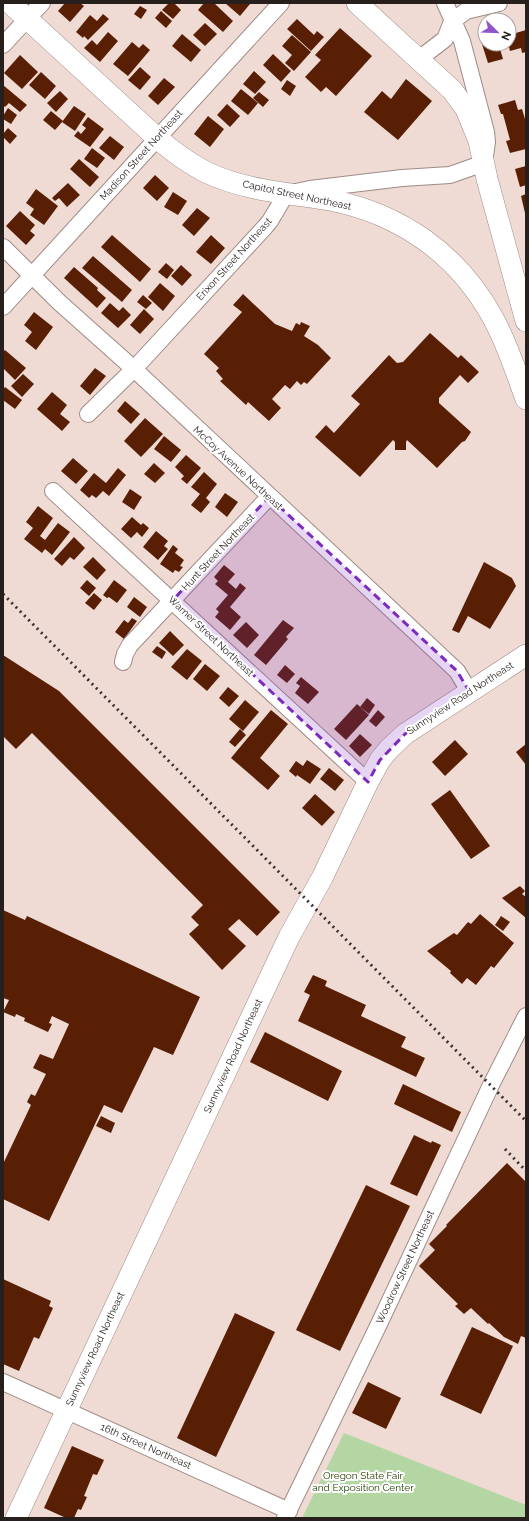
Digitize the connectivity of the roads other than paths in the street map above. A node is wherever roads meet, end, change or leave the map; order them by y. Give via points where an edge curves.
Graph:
1 (10, 3) edge
2 (42, 3) edge
3 (281, 3) edge
4 (357, 3) edge
5 (445, 3) edge
6 (499, 3) edge
7 (28, 19) junction
8 (453, 22) junction
9 (3, 45) edge
10 (419, 59) junction
11 (157, 138) junction
12 (484, 163) junction
13 (286, 194) junction
14 (3, 248) edge
15 (32, 275) junction
16 (3, 307) edge
17 (526, 321) edge
18 (503, 339) junction
19 (134, 369) junction
20 (526, 369) edge
21 (526, 399) edge
22 (88, 414) dead end
23 (53, 491) dead end
24 (269, 497) junction
25 (173, 600) junction
26 (526, 655) edge
27 (123, 662) dead end
28 (469, 692) junction
29 (368, 782) junction
30 (526, 1016) edge
31 (3, 1382) edge
32 (66, 1410) junction
33 (287, 1514) edge
34 (16, 1518) edge

1 - 7 main road, Capitol Street Northeast
2 - 7 street
3 - 11 street, Madison Street Northeast
4 - 10 main road
5 - 8 street
6 - 8 street via 466,11
7 - 9 street
7 - 11 main road, Capitol Street Northeast
8 - 10 street via 445,39
8 - 12 street via 462,41 486,132
10 - 12 main road via 452,90 466,109
11 - 13 main road, Capitol Street Northeast via 181,158 208,173
11 - 15 street, Madison Street Northeast
12 - 13 street via 450,175 402,178
12 - 17 main road
13 - 18 main road, Capitol Street Northeast via 330,200 368,210 424,239 465,276 483,301
13 - 19 street, Erixon Street Northeast via 265,227
14 - 15 street, McCoy Avenue Northeast
15 - 16 street, Madison Street Northeast
15 - 19 street, McCoy Avenue Northeast
18 - 20 main road via 521,358
18 - 21 main road, Capitol Street Northeast
19 - 22 street, Erixon Street Northeast
19 - 24 street, McCoy Avenue Northeast
23 - 25 street, Warner Street Northeast
24 - 25 street, Hunt Street Northeast
24 - 28 street, McCoy Avenue Northeast via 457,672
25 - 27 street, Hunt Street Northeast via 130,645
25 - 29 street, Warner Street Northeast
26 - 28 main road, Sunnyview Road Northeast
28 - 29 main road, Sunnyview Road Northeast via 405,734 389,749
29 - 32 main road, Sunnyview Road Northeast via 322,878 289,937
30 - 33 street, Woodrow Street Northeast
31 - 32 street, 16th Street Northeast
32 - 33 street, 16th Street Northeast
32 - 34 main road, Sunnyview Road Northeast

